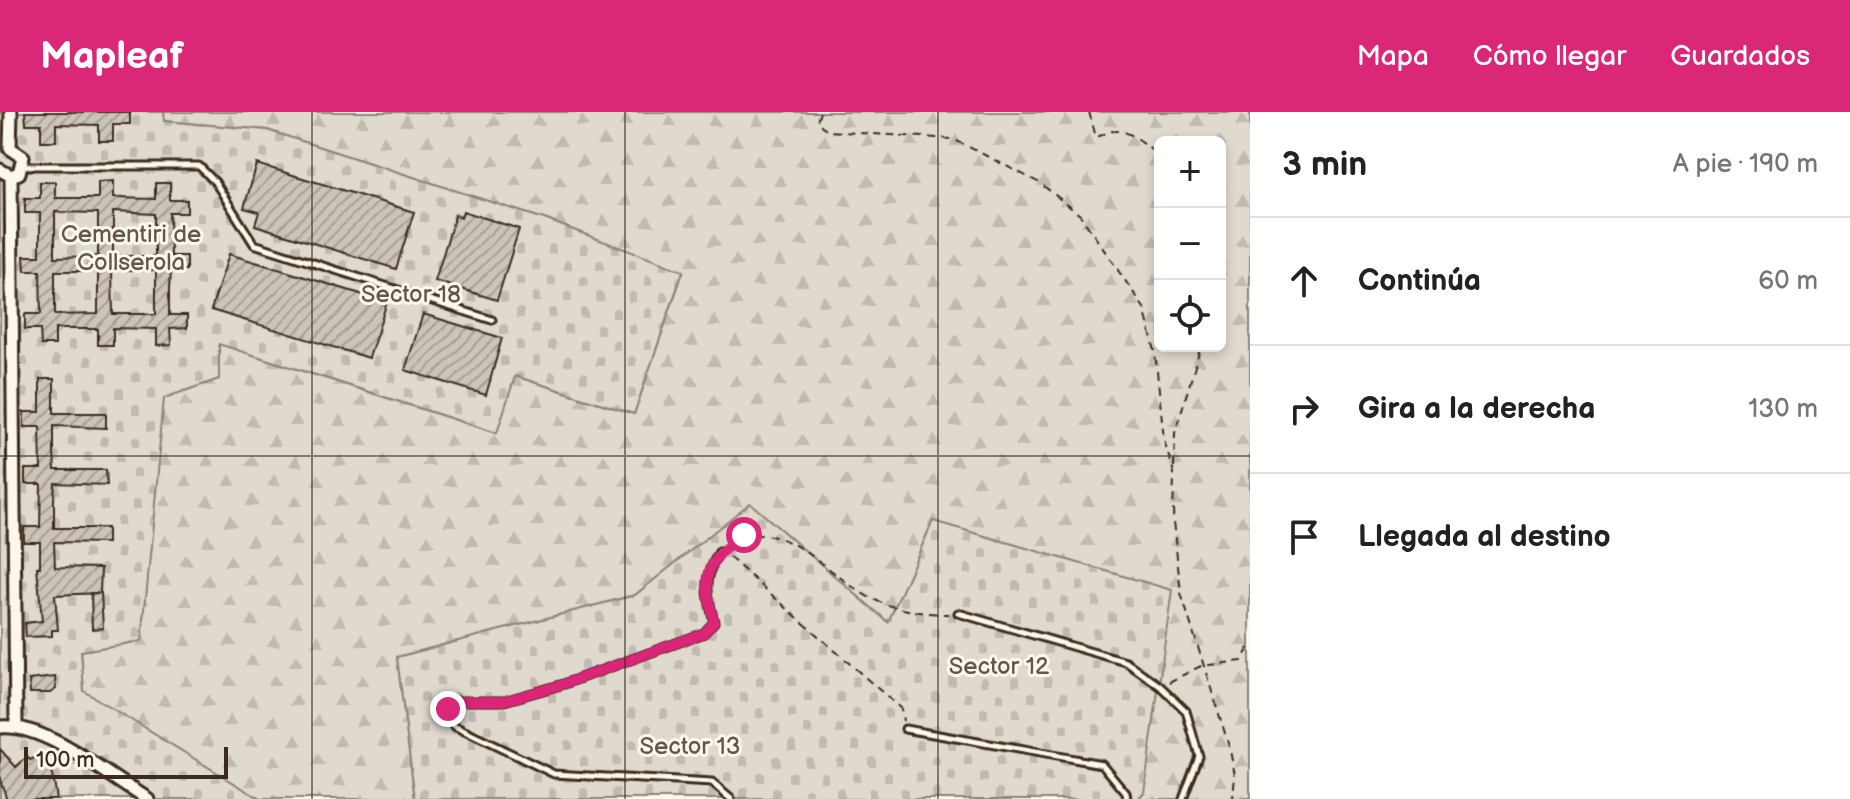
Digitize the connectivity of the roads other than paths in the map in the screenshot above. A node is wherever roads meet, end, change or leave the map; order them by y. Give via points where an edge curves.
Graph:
1 (11, 112) edge
2 (5, 151) edge
3 (24, 166) junction
4 (5, 173) edge
5 (492, 320) dead end
6 (719, 552) road end
7 (958, 613) road end
8 (16, 725) junction
9 (0, 727) edge
10 (905, 729) road end
11 (147, 799) edge
12 (731, 799) edge
13 (1127, 799) edge
14 (1183, 799) edge

1 - 2 street
2 - 3 street via 23,157
3 - 4 street
3 - 5 lane via 199,166 254,244
4 - 8 street
6 - 12 lane via 705,584 714,622 704,633 564,684 504,701 454,701 448,709 454,726 554,774 712,783
7 - 14 lane via 1126,662 1164,689 1186,711 1199,756
8 - 9 street
8 - 11 street
10 - 13 lane via 1102,764

